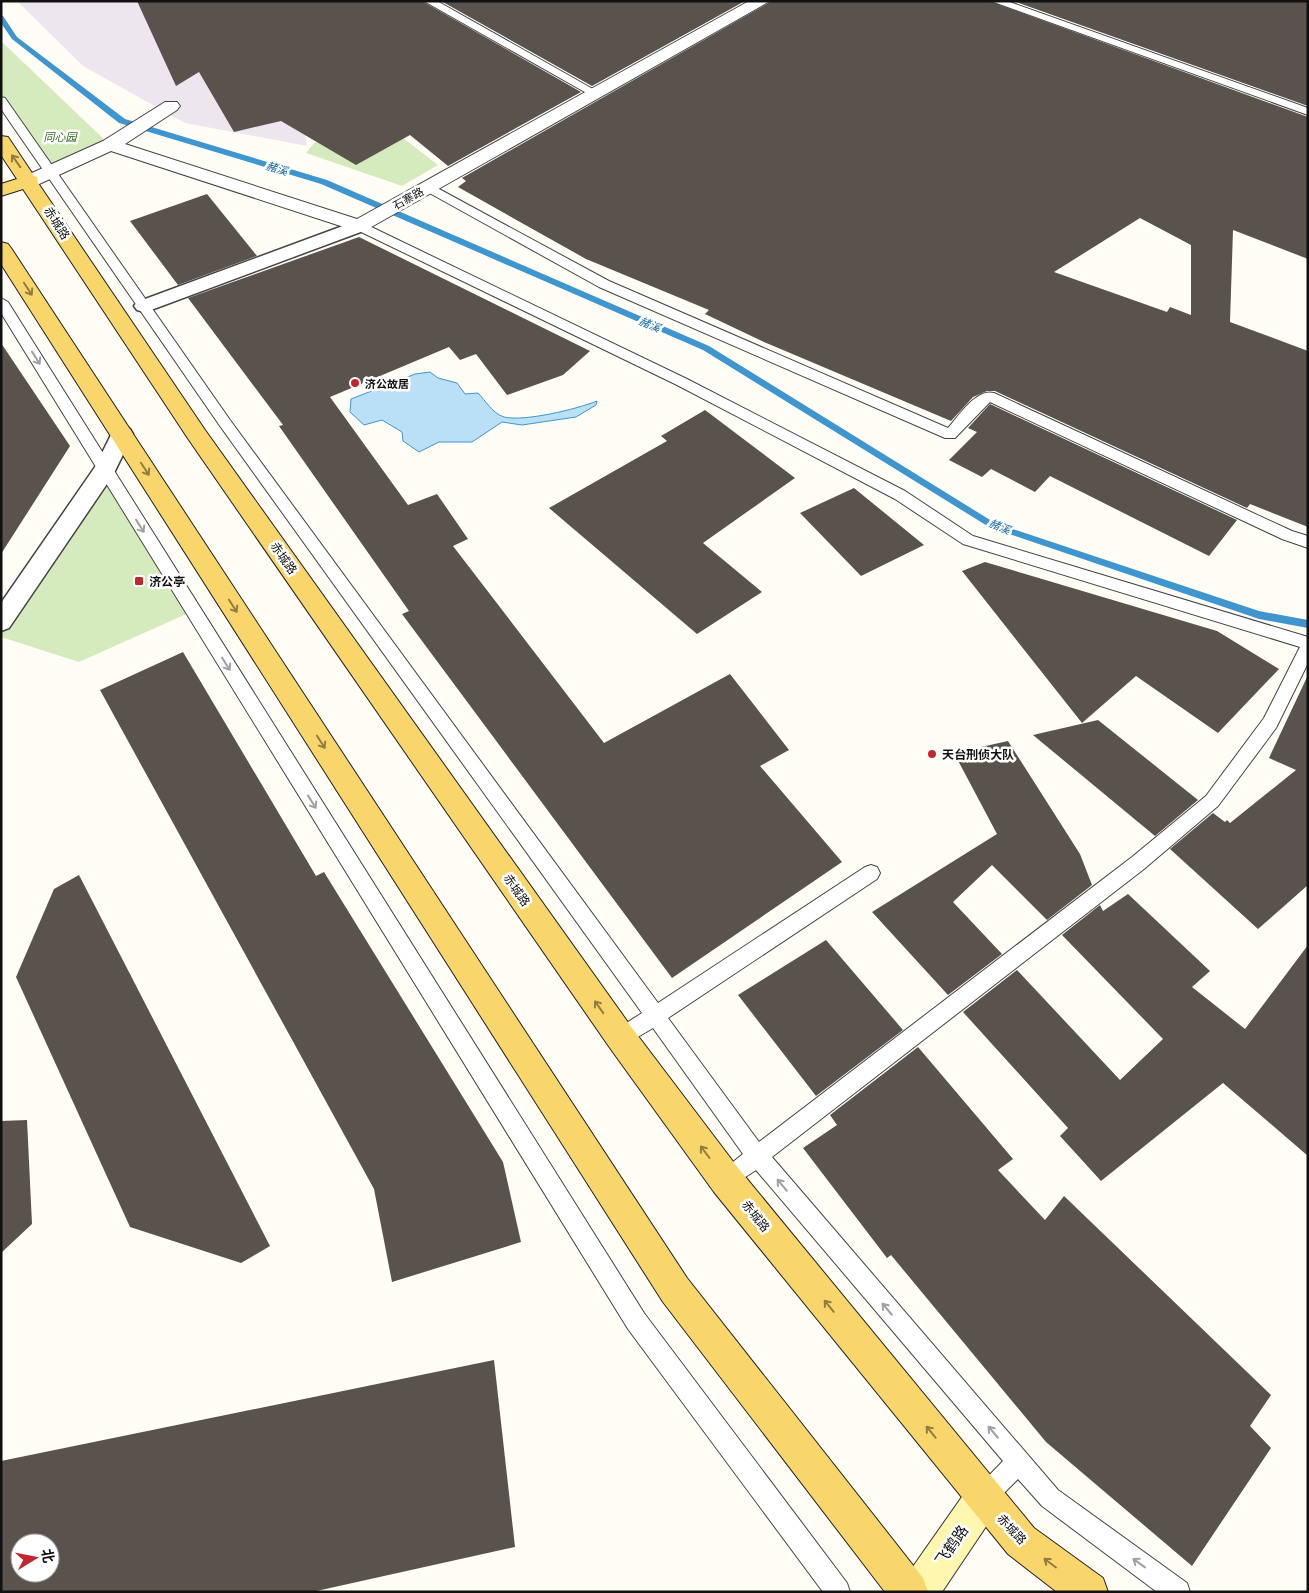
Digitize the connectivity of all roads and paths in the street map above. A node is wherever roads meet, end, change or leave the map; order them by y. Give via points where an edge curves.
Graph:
1 (429, 1) edge
2 (762, 1) edge
3 (996, 1) edge
4 (594, 93) junction
5 (1, 100) edge
6 (171, 106) dead end
7 (1308, 112) edge
8 (1, 141) edge
9 (110, 145) junction
10 (41, 176) junction
11 (428, 187) junction
12 (1, 190) edge
13 (359, 226) junction
14 (1, 248) edge
15 (1, 302) edge
16 (144, 306) junction
17 (122, 434) junction
18 (105, 470) junction
19 (1308, 542) edge
20 (1, 622) edge
21 (1308, 645) edge
22 (871, 873) dead end
23 (655, 1015) junction
24 (621, 1038) junction
25 (758, 1157) junction
26 (726, 1180) junction
27 (1018, 1462) junction
28 (984, 1497) junction
29 (838, 1592) edge
30 (909, 1592) edge
31 (919, 1592) edge
32 (1089, 1592) edge
33 (1178, 1592) edge

1 - 4 lane
2 - 4 street, 石寨路
3 - 7 lane
4 - 11 street, 石寨路
5 - 10 lane
6 - 9 street
10 -> 8 main road, 赤城路
9 - 10 street
9 - 13 street
10 - 12 main road
10 - 16 lane
24 -> 10 main road, 赤城路 via 197,435
11 - 13 street, 石寨路
11 - 19 lane via 604,284 950,435 989,396
13 - 16 street
13 - 21 lane via 682,382 900,495 968,540
14 -> 17 main road
15 -> 18 lane
16 - 23 lane via 225,423
17 - 18 street
17 -> 30 main road via 675,1290
18 - 20 street
18 -> 29 lane via 636,1322
21 - 25 lane via 1270,723 1212,801 1138,863
22 - 23 lane
23 - 24 lane
23 - 25 lane
26 -> 24 main road, 赤城路
25 - 26 lane
27 -> 25 lane
28 -> 26 main road, 赤城路
27 - 28 lane
33 -> 27 lane via 1050,1498
28 - 31 main road, 飞鹤路
32 -> 28 main road, 赤城路 via 1021,1541

